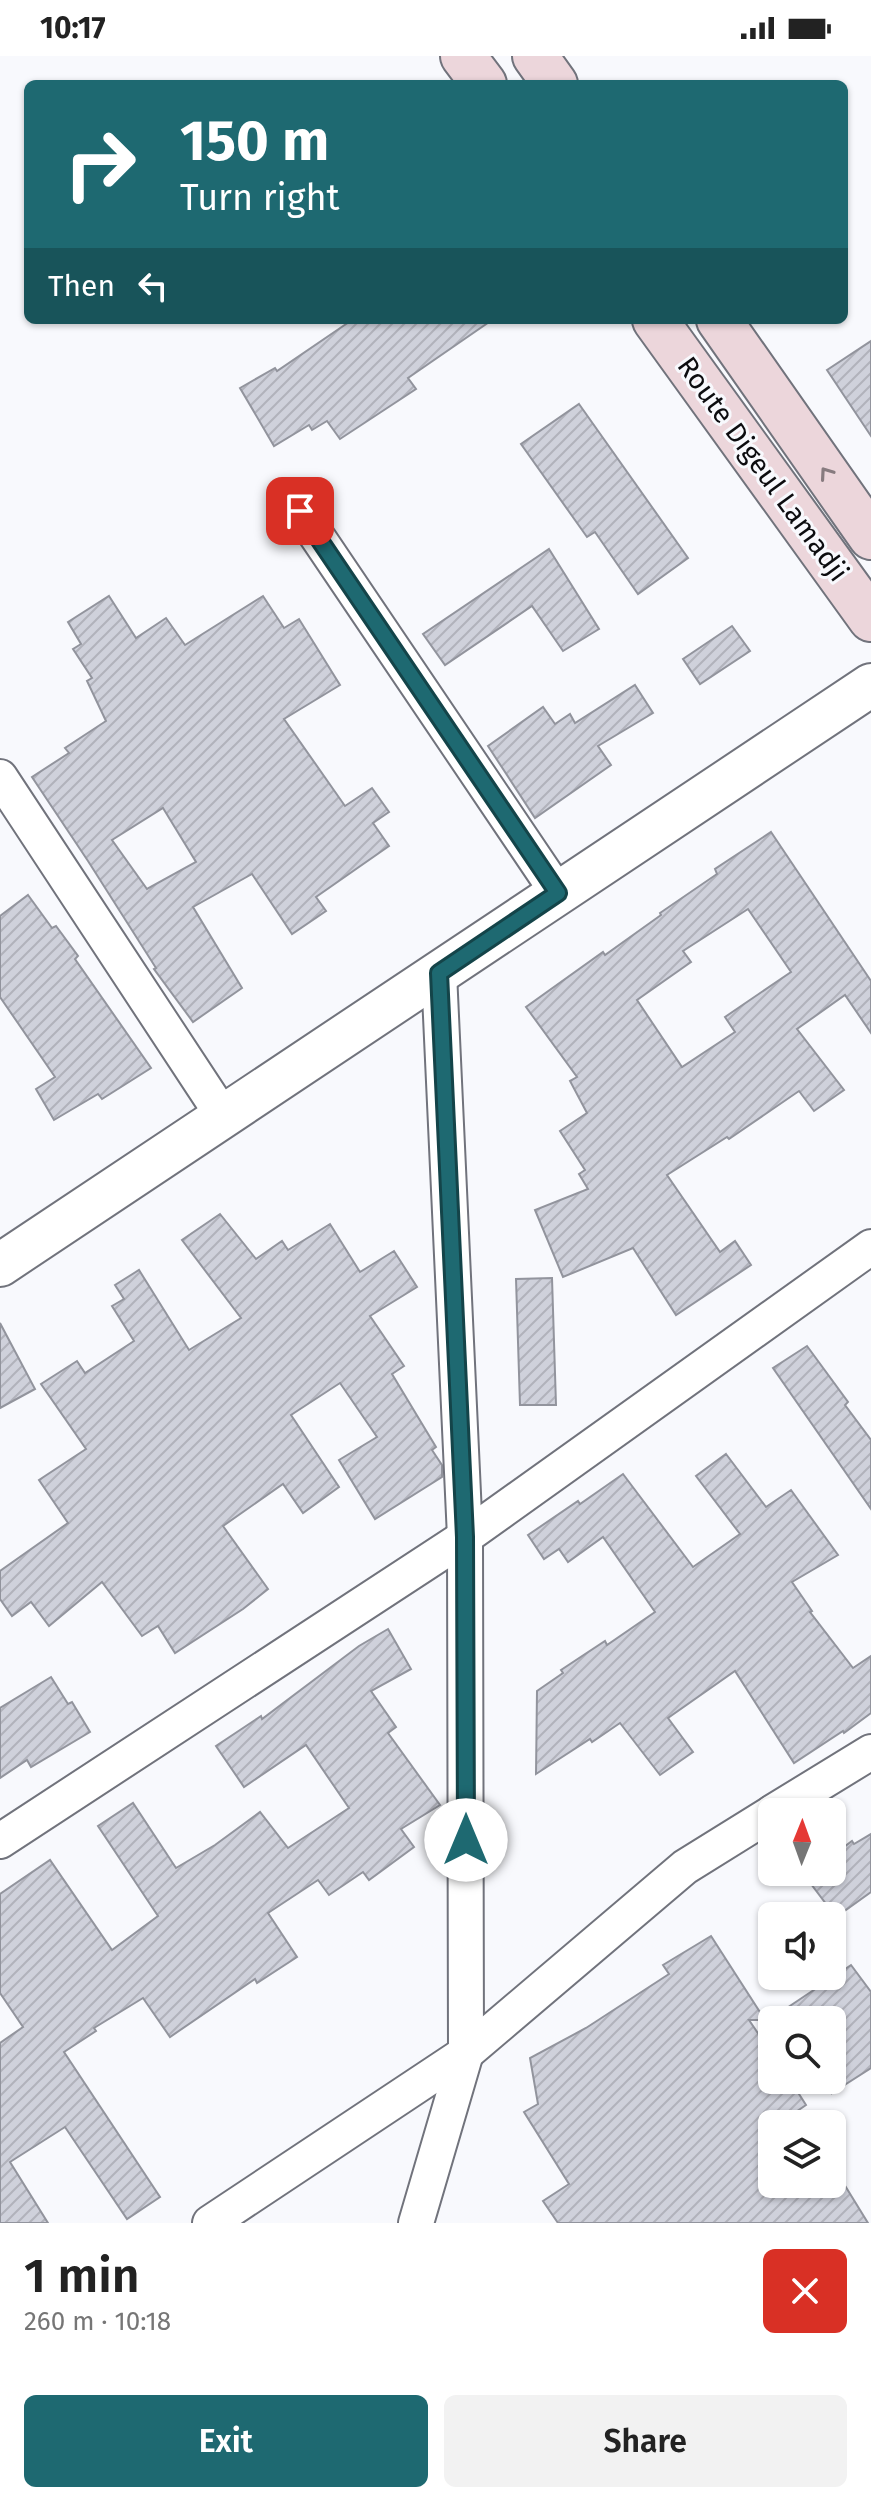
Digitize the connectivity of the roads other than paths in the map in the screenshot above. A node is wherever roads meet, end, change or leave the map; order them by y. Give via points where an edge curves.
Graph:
1 (463, 56) edge
2 (535, 56) edge
3 (481, 80) edge
4 (552, 80) edge
5 (658, 324) edge
6 (722, 324) edge
7 (300, 511) dead end
8 (871, 537) edge
9 (871, 619) edge
10 (871, 685) edge
11 (0, 777) edge
12 (558, 893) junction
13 (439, 973) junction
14 (223, 1116) junction
15 (871, 1247) edge
16 (0, 1265) edge
17 (465, 1537) junction
18 (871, 1752) edge
19 (796, 1798) edge
20 (758, 1821) edge
21 (0, 1841) edge
22 (466, 2053) junction
23 (210, 2223) edge
24 (416, 2223) edge

1 - 3 main road
2 - 4 main road
5 - 9 main road, Route Digeul Lamadji
8 -> 6 main road
7 - 12 street
10 - 12 street
11 - 14 street
12 - 13 street
13 - 14 street
13 - 17 street
14 - 16 street
15 - 17 street
17 - 21 street
17 - 22 street
18 - 19 street
20 - 22 street via 685,1867
22 - 23 street
22 - 24 street

